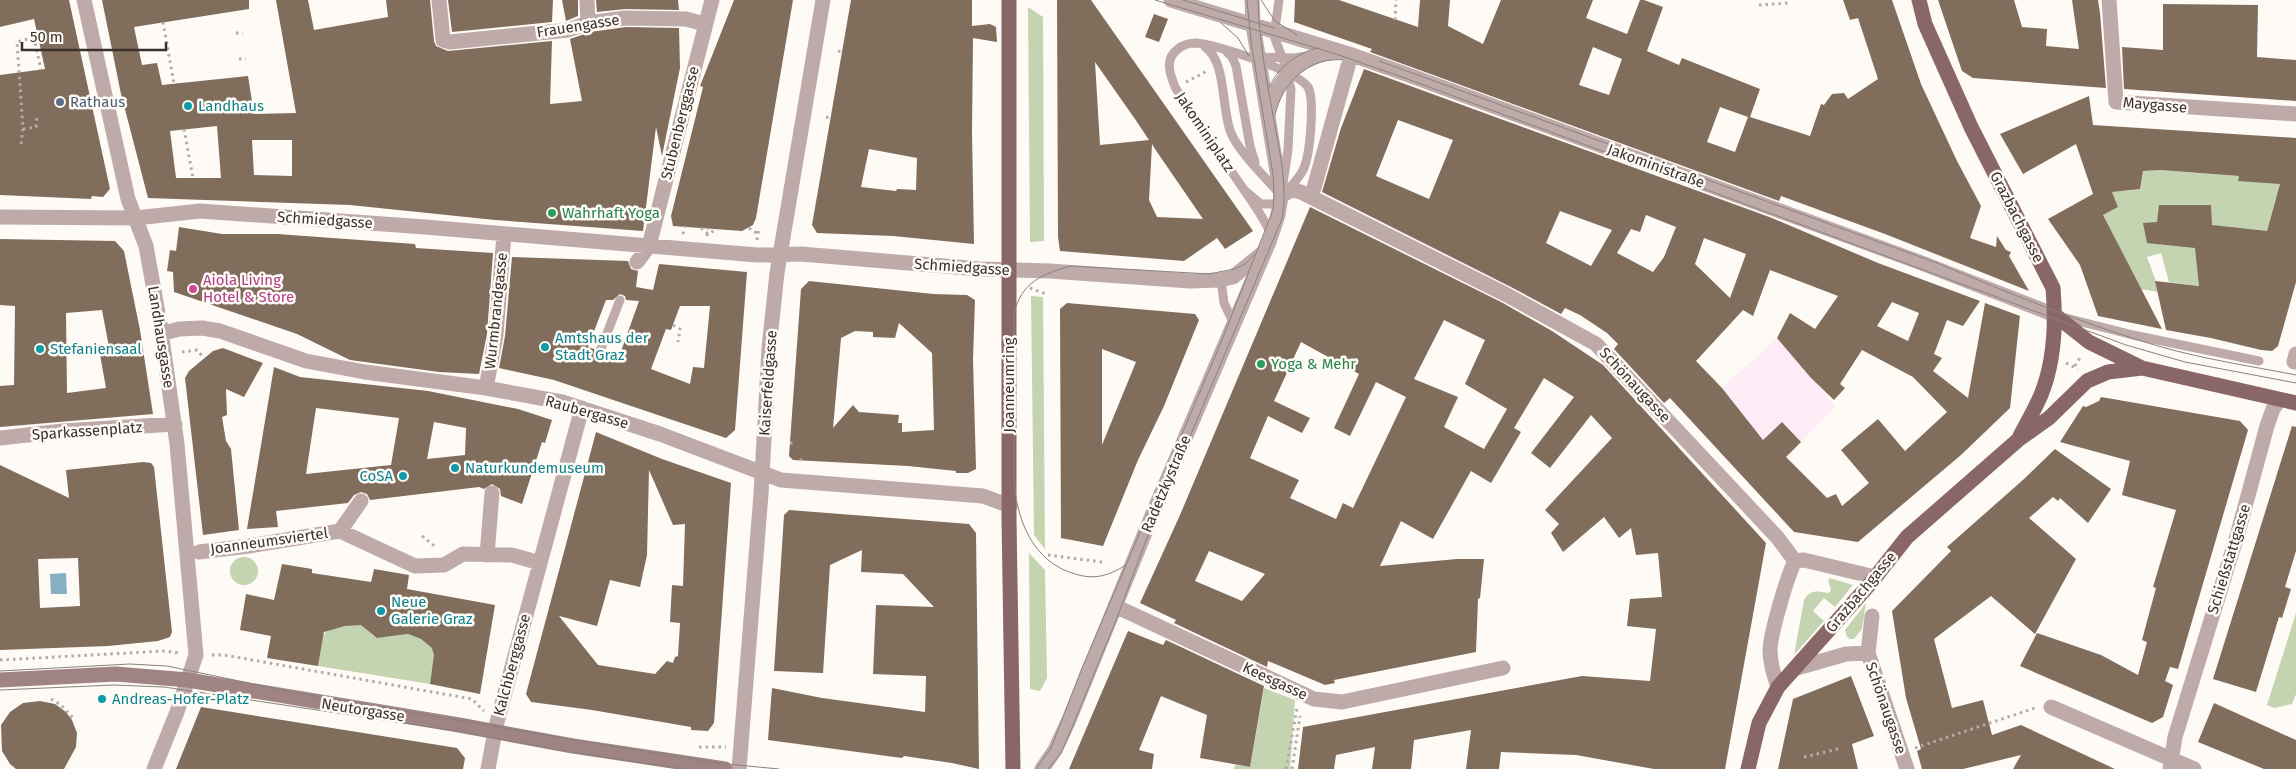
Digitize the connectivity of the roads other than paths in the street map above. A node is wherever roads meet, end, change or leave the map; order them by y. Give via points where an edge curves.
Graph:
1 (84, 0) edge
2 (439, 0) edge
3 (587, 0) edge
4 (712, 0) edge
5 (823, 0) edge
6 (1010, 0) edge
7 (1171, 0) edge
8 (1252, 0) edge
9 (1279, 0) edge
10 (1919, 0) edge
11 (2109, 0) edge
12 (588, 23) junction
13 (705, 24) junction
14 (1253, 24) junction
15 (1274, 33) junction
16 (1202, 44) junction
17 (1224, 50) junction
18 (1317, 55) junction
19 (1283, 58) junction
20 (1260, 59) junction
21 (1344, 59) junction
22 (1288, 74) junction
23 (1268, 111) junction
24 (2296, 114) edge
25 (1257, 166) junction
26 (1295, 186) junction
27 (1314, 188) dead end
28 (1244, 190) junction
29 (1280, 196) junction
30 (0, 217) edge
31 (136, 218) junction
32 (504, 234) junction
33 (1271, 234) junction
34 (649, 246) junction
35 (1265, 251) junction
36 (779, 255) junction
37 (637, 262) dead end
38 (1009, 271) junction
39 (1221, 280) junction
40 (620, 300) dead end
41 (2055, 315) junction
42 (1234, 324) junction
43 (161, 329) junction
44 (600, 351) dead end
45 (2259, 361) dead end
46 (2142, 368) junction
47 (486, 388) junction
48 (2279, 400) junction
49 (2296, 403) edge
50 (582, 408) junction
51 (175, 424) junction
52 (0, 438) edge
53 (2018, 440) junction
54 (762, 474) junction
55 (492, 493) dead end
56 (361, 501) dead end
57 (1010, 506) junction
58 (340, 531) junction
59 (199, 552) dead end
60 (487, 555) junction
61 (1795, 561) junction
62 (540, 563) junction
63 (1875, 577) junction
64 (1115, 606) junction
65 (1872, 616) dead end
66 (1868, 653) junction
67 (1503, 668) dead end
68 (1797, 668) junction
69 (0, 680) edge
70 (188, 680) junction
71 (1778, 687) junction
72 (2044, 707) road end
73 (495, 732) junction
74 (2170, 764) edge
75 (1749, 767) edge
76 (154, 769) edge
77 (488, 769) edge
78 (725, 769) edge
79 (739, 769) edge
80 (1013, 769) edge
81 (1042, 769) edge
82 (1907, 769) edge
83 (2194, 769) edge

1 - 31 street, Landhausgasse via 128,199
2 - 12 street, Frauengasse via 443,40 450,42 568,30
3 - 12 street
4 - 13 street, Stubenberggasse
5 - 36 street, Kaiserfeldgasse
6 - 38 main road, Joanneumring
7 - 14 street
8 - 14 street
9 - 15 lane
10 - 41 main road, Grazbachgasse via 1925,24 1971,127 2053,288
11 - 24 street, Maygasse via 2116,102
12 - 13 street, Frauengasse via 625,18 686,19
13 - 34 street, Stubenberggasse
14 - 15 street, Jakoministraße
14 - 20 street
15 - 19 lane
15 - 20 street
15 - 21 street, Jakoministraße
16 - 17 lane, Jakominiplatz
16 - 25 lane, Jakominiplatz via 1215,56 1231,133
16 - 28 lane, Jakominiplatz via 1188,44 1176,50 1169,61 1170,76
17 - 20 lane, Jakominiplatz
17 - 25 lane, Jakominiplatz via 1232,56 1236,66 1250,146
18 - 19 lane, Jakominiplatz
18 - 21 street, Jakominiplatz
18 - 22 street, Jakominiplatz
19 - 20 lane, Jakominiplatz
19 - 22 lane
20 - 22 lane, Jakominiplatz
20 - 23 street
21 - 27 street
21 - 41 street, Jakoministraße via 1366,60 1919,262
22 - 23 street, Jakominiplatz via 1277,89
22 - 26 lane, Jakominiplatz via 1307,86 1311,109 1307,157
22 - 29 lane via 1291,89 1288,150
23 - 29 street
25 - 29 lane, Jakominiplatz
26 - 29 street
26 - 61 street, Schönaugasse via 1596,344 1771,530
28 - 29 lane via 1264,206 1274,204
28 - 33 lane, Jakominiplatz via 1266,221
29 - 33 street, Radetzkystraße
30 - 31 street, Schmiedgasse
31 - 32 street, Schmiedgasse via 200,211
31 - 43 street, Landhausgasse via 144,239
32 - 34 street, Schmiedgasse
32 - 47 street, Wurmbrandgasse via 496,335
33 - 35 street, Radetzkystraße
34 - 36 street, Schmiedgasse via 757,256
34 - 37 street
35 - 39 street, Schmiedgasse via 1240,273
35 - 42 street, Radetzkystraße
36 - 38 street, Schmiedgasse via 801,254
36 - 54 street, Kaiserfeldgasse via 769,348
38 - 39 street, Schmiedgasse
38 - 57 main road, Joanneumring
39 - 42 lane via 1224,303
40 - 44 lane
41 - 45 lane
41 - 46 main road via 2089,342
41 - 53 main road, Grazbachgasse via 2042,394
42 - 64 street, Radetzkystraße
43 - 47 street, Raubergasse via 220,331 306,361
43 - 51 street, Landhausgasse
46 - 48 main road
46 - 53 main road, Grazbachgasse via 2108,372 2086,381 2049,418
47 - 50 street, Raubergasse
48 - 49 main road
48 - 74 street, Schießstattgasse via 2267,426 2237,536 2175,736
50 - 54 street, Raubergasse
50 - 62 street, Kalchberggasse
51 - 52 street, Sparkassenplatz
51 - 70 street, Landhausgasse via 196,654
53 - 63 main road, Grazbachgasse via 1907,537
54 - 57 street, Raubergasse via 781,480 983,496
54 - 79 street, Kaiserfeldgasse
55 - 60 street
56 - 58 street, Joanneumsviertel
57 - 80 main road, Joanneumring
58 - 59 street, Joanneumsviertel
58 - 60 street, Joanneumsviertel via 415,566 444,565 463,554
60 - 62 street, Joanneumsviertel via 512,556
61 - 63 street via 1804,560
61 - 71 street via 1789,573 1770,650
62 - 73 street, Kalchberggasse
63 - 68 main road, Grazbachgasse
64 - 67 street, Keesgasse via 1314,700 1342,702
64 - 81 street, Radetzkystraße via 1056,750
65 - 66 street, Schönaugasse
66 - 68 street, Grazbachgasse via 1846,654
66 - 82 street, Schönaugasse
68 - 71 main road, Grazbachgasse
69 - 70 street, Neutorgasse via 116,674
70 - 73 street, Neutorgasse
70 - 76 street
71 - 75 main road, Grazbachgasse via 1759,724
72 - 74 street
73 - 77 street, Kalchberggasse
73 - 78 street, Neutorgasse
74 - 83 street

